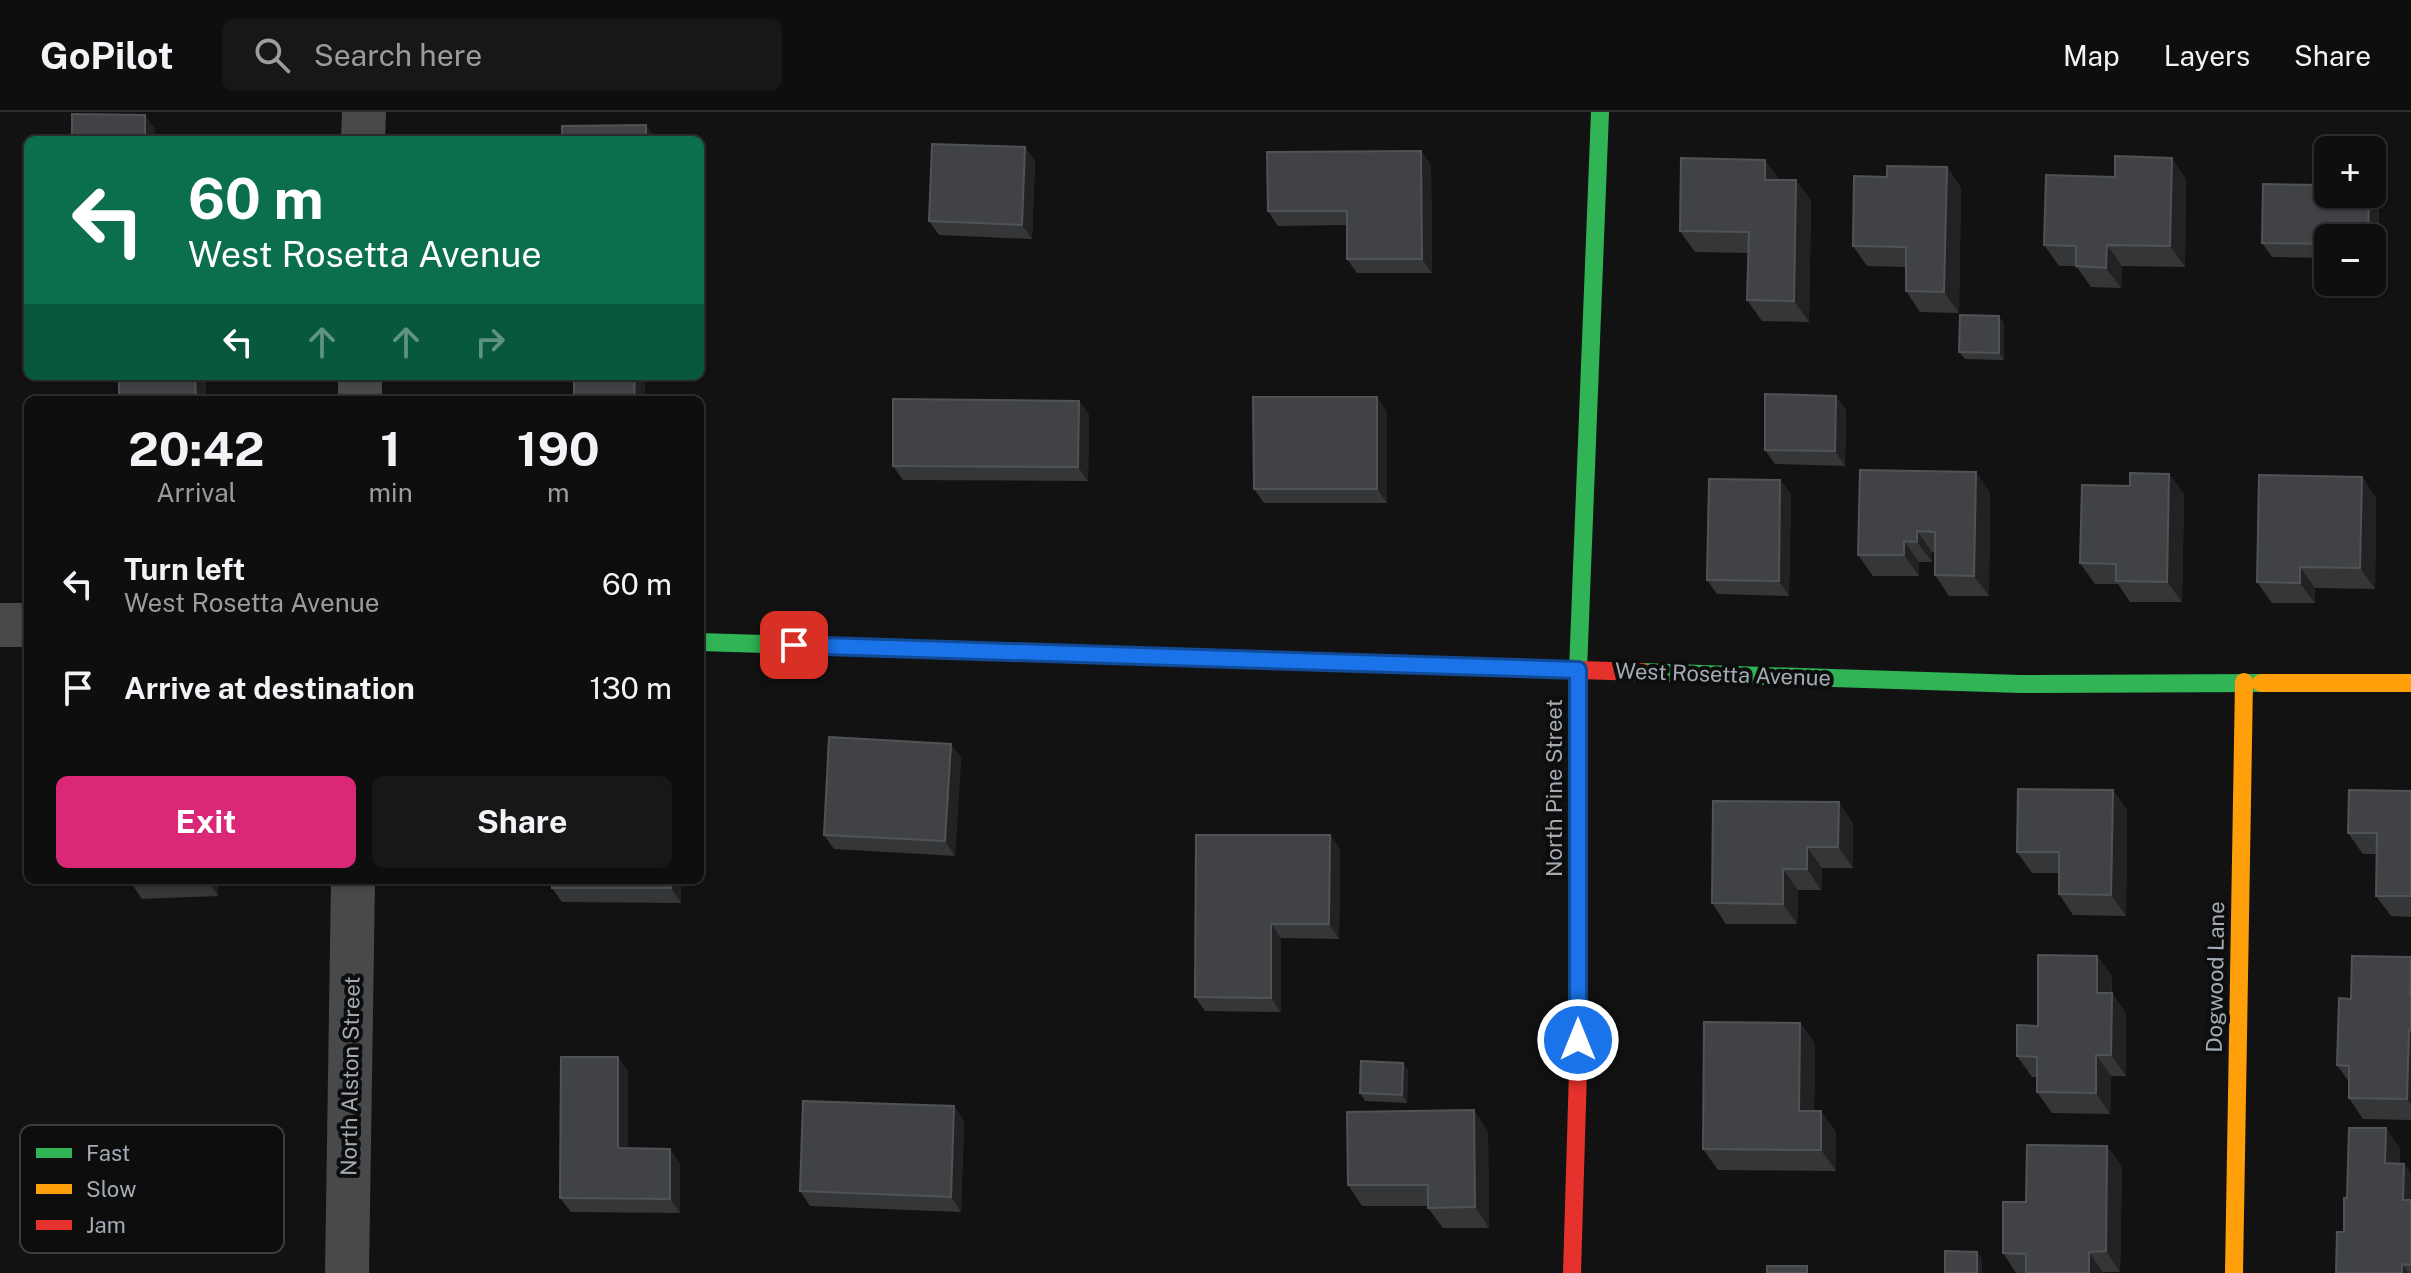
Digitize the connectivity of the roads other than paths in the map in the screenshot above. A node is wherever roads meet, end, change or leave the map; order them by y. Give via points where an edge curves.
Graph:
1 (364, 112) edge
2 (1600, 112) edge
3 (363, 136) edge
4 (0, 625) edge
5 (24, 625) edge
6 (704, 642) edge
7 (1578, 670) junction
8 (2244, 682) junction
9 (2411, 683) edge
10 (353, 884) edge
11 (347, 1273) edge
12 (1572, 1273) edge
13 (2234, 1273) edge

1 - 3 street
2 - 7 street, North Pine Street
4 - 5 street
6 - 7 street, West Rosetta Avenue
7 - 8 street, West Rosetta Avenue via 2020,684
7 - 12 street, North Pine Street
8 - 9 street, West Rosetta Avenue
8 - 13 street, Dogwood Lane
10 - 11 street, North Alston Street

